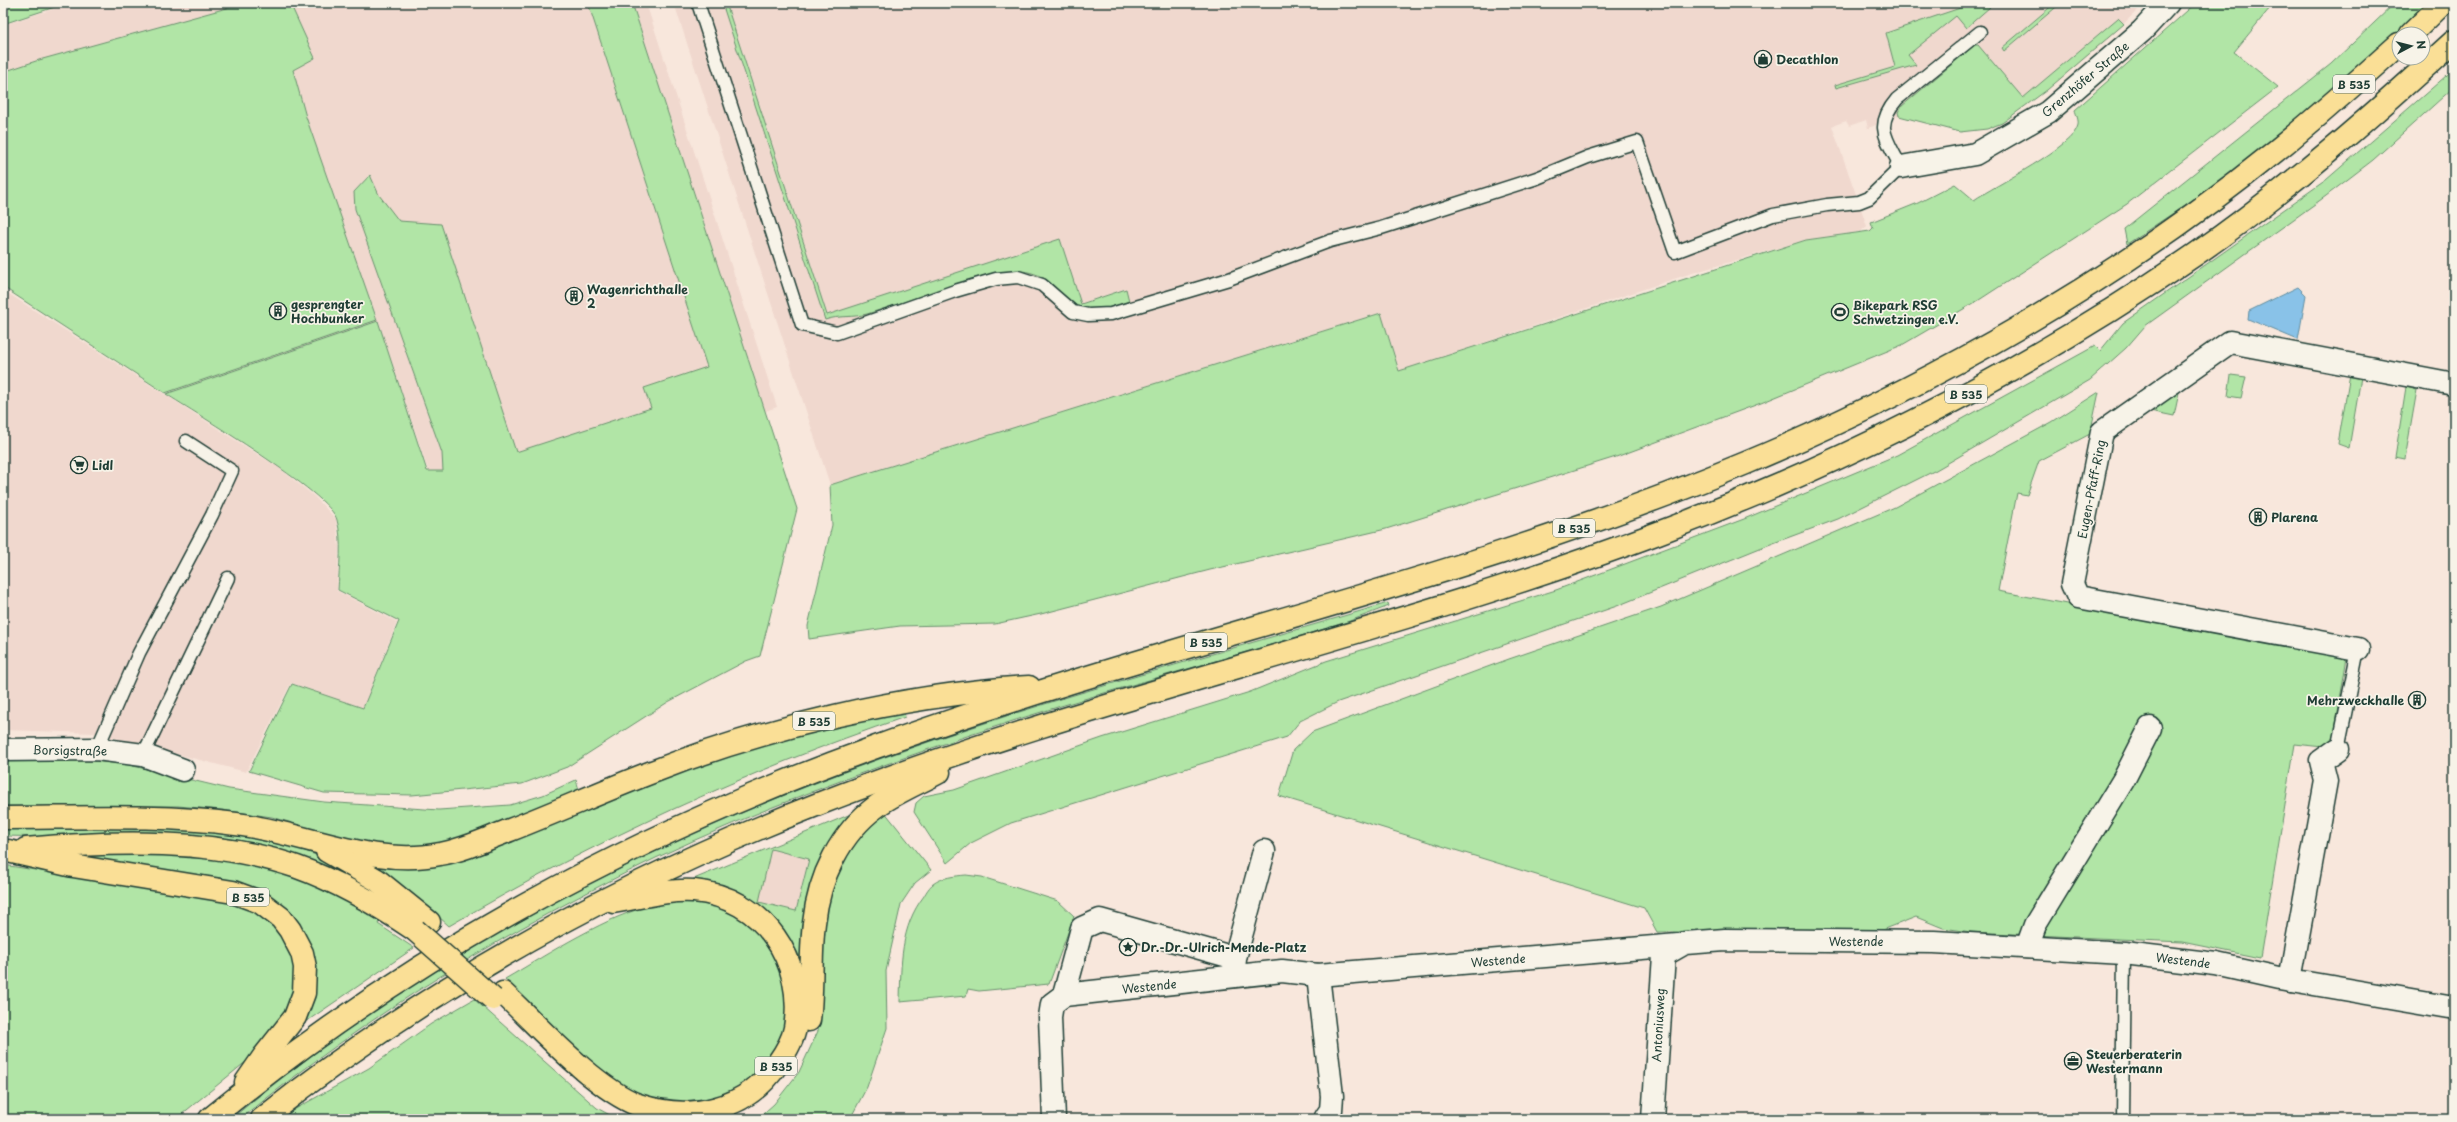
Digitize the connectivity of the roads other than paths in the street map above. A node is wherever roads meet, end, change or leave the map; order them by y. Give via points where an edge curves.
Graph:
1 (698, 3) edge
2 (2168, 3) edge
3 (2444, 3) edge
4 (2420, 26) edge
5 (1980, 32) dead end
6 (2454, 41) edge
7 (2391, 51) edge
8 (1900, 167) junction
9 (2454, 384) edge
10 (186, 441) dead end
11 (228, 578) dead end
12 (2358, 649) joint
13 (1060, 685) junction
14 (2150, 728) dead end
15 (991, 743) junction
16 (97, 749) junction
17 (2338, 749) joint
18 (3, 750) edge
19 (143, 755) junction
20 (183, 770) dead end
21 (3, 818) edge
22 (309, 841) junction
23 (6, 851) edge
24 (1264, 851) dead end
25 (596, 904) junction
26 (422, 926) junction
27 (1682, 944) junction
28 (2027, 947) junction
29 (2124, 953) junction
30 (1235, 967) junction
31 (1318, 976) junction
32 (2290, 980) junction
33 (1064, 995) junction
34 (498, 996) junction
35 (2454, 1008) edge
36 (237, 1097) junction
37 (1325, 1118) edge
38 (210, 1119) edge
39 (262, 1119) edge
40 (636, 1119) edge
41 (732, 1119) edge
42 (1054, 1119) edge
43 (1653, 1119) edge
44 (2122, 1119) edge

1 - 8 lane via 802,325 837,333 996,279 1018,277 1042,285 1073,312 1088,315 1111,314 1229,279 1330,241 1381,228 1637,142 1675,252 1773,215 1859,202 1869,198
2 - 8 street, Grenzhöfer Straße via 2142,31 2048,112 1975,154
3 - 4 highway
5 - 8 lane via 1897,99 1886,112 1883,122 1884,134
6 - 15 highway, B 535 via 2279,192 2199,252 2036,355 1874,442 1731,505 1558,568
7 - 13 highway, B 535 via 2276,151 2121,264 1975,351 1832,426 1680,490 1534,542
9 - 12 street, Eugen-Pfaff-Ring via 2230,342 2102,432 2072,584 2078,597
10 - 16 lane via 232,471 212,515 139,653
11 - 19 lane
12 - 17 lane
13 - 22 highway, B 535 via 983,690 872,709 758,736 648,773 522,825 442,854 398,857
13 - 36 highway, B 535 via 816,769 733,802 611,858 484,927 414,970 354,1010
14 - 28 street via 2124,779 2035,925
15 - 25 highway, B 535 via 813,806 691,857
15 - 41 highway, B 535 via 878,805 855,824 844,839 826,873 817,902 813,923 809,1020 800,1053 794,1066 771,1093
16 - 18 street, Borsigstraße
16 - 19 street, Borsigstraße
17 - 32 street via 2321,761 2326,781
19 - 20 street, Borsigstraße
21 - 22 highway, B 535 via 198,820 268,830
22 - 26 highway, B 535 via 377,880
23 - 26 highway, B 535 via 78,844 202,848 260,856 297,867 330,881
23 - 36 highway, B 535 via 73,866 233,892 260,902 281,918 302,953 305,967 304,993 295,1017 264,1056
24 - 30 street
25 - 34 highway, B 535 via 693,891 728,900 750,910 765,923 788,958 795,981 797,1008 795,1030 786,1050 772,1072 755,1090 730,1107 705,1114 680,1115 638,1105 617,1095
25 - 39 highway, B 535 via 429,999 311,1080
26 - 34 highway, B 535, bridge
27 - 28 street, Westende via 1725,940 1926,942
27 - 31 street, Westende
27 - 43 street, Antoniusweg via 1664,956
28 - 29 street, Westende
29 - 32 street, Westende via 2216,964
29 - 44 lane
30 - 31 street, Westende
30 - 33 street, Westende
30 - 33 street, Westende via 1100,920 1082,928
31 - 37 street via 1332,1096 1331,1110
32 - 35 street, Westende
33 - 42 street, Westende via 1052,1004 1050,1017
34 - 40 highway, B 535 via 597,1096 613,1108
36 - 38 highway, B 535

